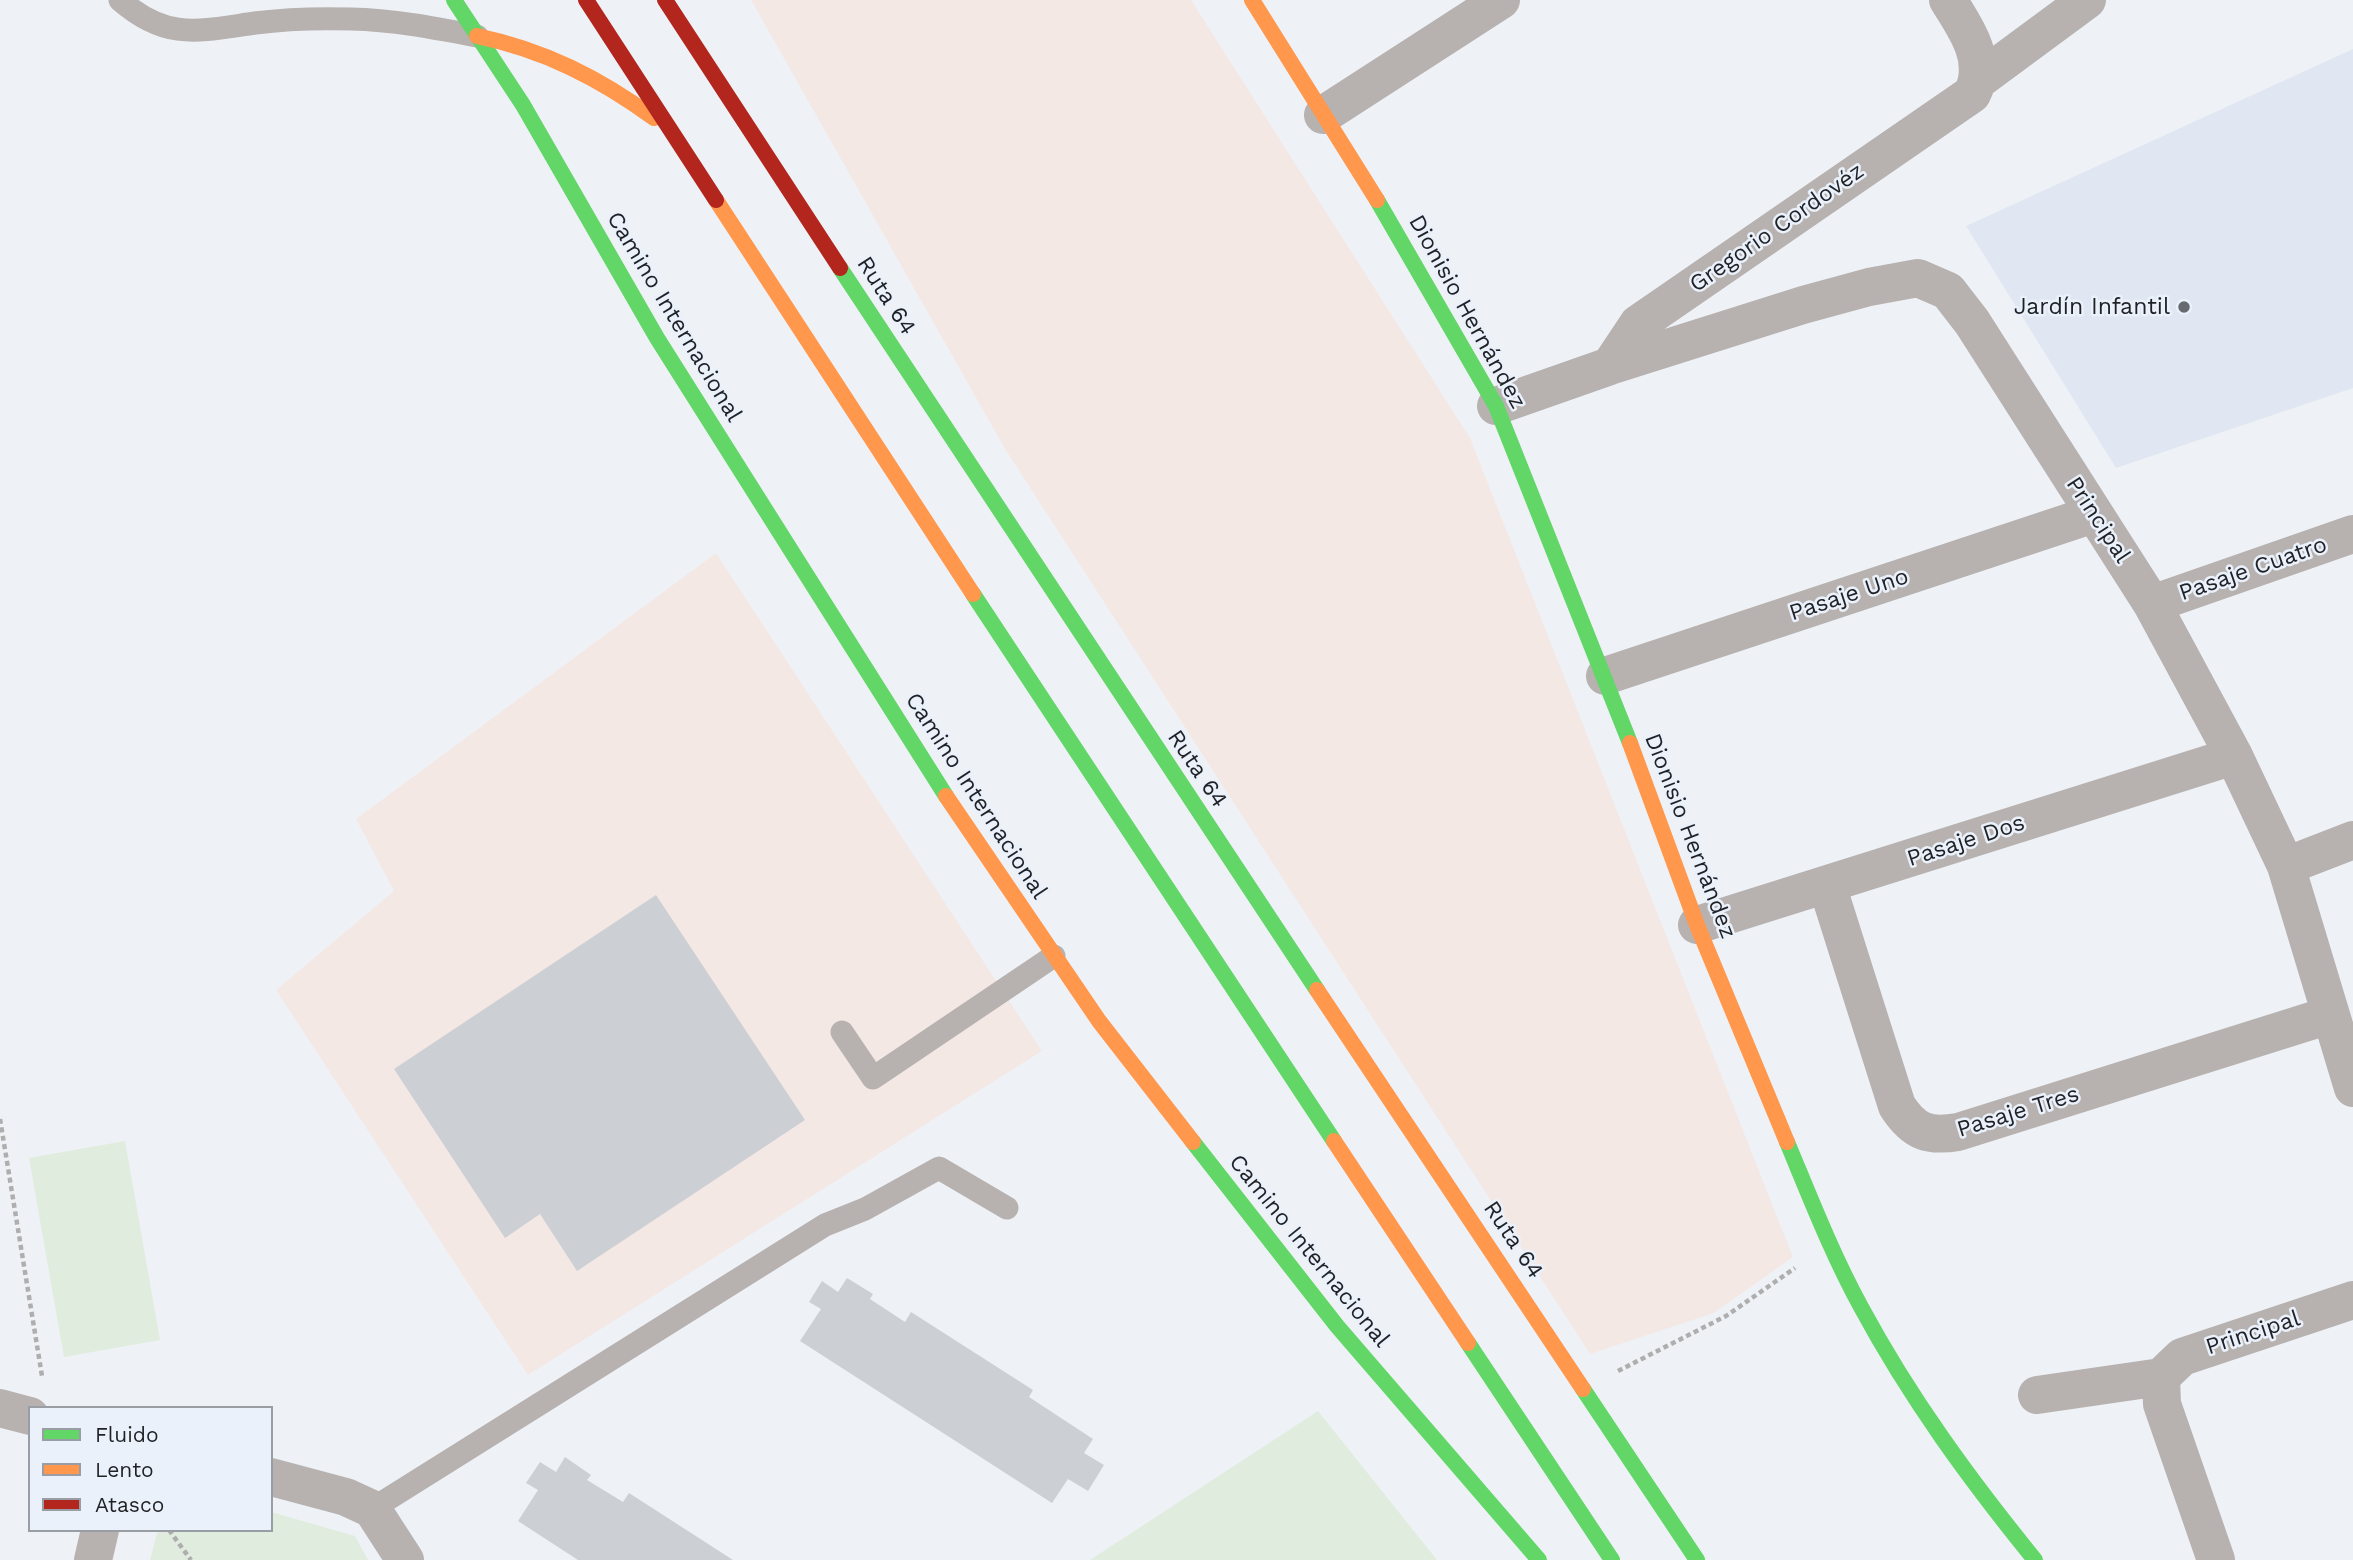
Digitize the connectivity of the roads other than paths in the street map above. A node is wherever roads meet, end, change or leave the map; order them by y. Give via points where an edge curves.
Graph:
1 (120, 0) edge
2 (454, 0) edge
3 (586, 0) edge
4 (665, 0) edge
5 (1252, 0) edge
6 (1501, 0) edge
7 (1948, 0) edge
8 (2087, 0) edge
9 (349, 9) edge
10 (693, 12) dead end
11 (477, 36) junction
12 (1980, 79) junction
13 (1323, 115) junction
14 (674, 133) junction
15 (752, 133) junction
16 (1610, 366) junction
17 (1496, 406) junction
18 (2094, 514) junction
19 (2353, 534) edge
20 (2152, 604) junction
21 (1605, 676) junction
22 (2234, 756) junction
23 (2353, 840) edge
24 (2286, 866) junction
25 (1827, 884) junction
26 (1697, 925) junction
27 (1054, 956) junction
28 (2330, 1016) junction
29 (842, 1032) dead end
30 (2353, 1088) edge
31 (1007, 1208) dead end
32 (2353, 1300) edge
33 (2161, 1377) junction
34 (2037, 1395) dead end
35 (0, 1408) edge
36 (28, 1415) edge
37 (273, 1478) edge
38 (372, 1509) junction
39 (100, 1532) edge
40 (93, 1560) edge
41 (405, 1560) edge
42 (1539, 1560) edge
43 (1612, 1560) edge
44 (1697, 1560) edge
45 (2035, 1560) edge
46 (2216, 1560) edge

1 - 9 lane via 156,25 203,32
2 - 11 main road, Camino Internacional
3 - 14 main road
4 - 15 main road, Ruta 64
5 - 13 main road, Dionisio Hernández
6 - 13 street
7 - 12 street via 1976,52
8 - 12 street, Gregorio Cordovéz
9 - 11 lane
10 - 15 main road
11 - 14 main road via 550,54 614,89
11 - 27 main road, Camino Internacional via 523,105 664,349 940,787
12 - 16 street, Gregorio Cordovéz via 1972,94 1638,324
13 - 17 main road, Dionisio Hernández via 1407,248
14 - 43 main road via 1068,740
15 - 44 main road, Ruta 64
16 - 17 street
16 - 18 street, Principal via 1803,305 1918,278 1948,291 1972,322
17 - 21 main road, Dionisio Hernández
18 - 20 street, Principal
18 - 21 street, Pasaje Uno
19 - 20 street, Pasaje Cuatro
20 - 22 street, Principal
21 - 26 main road, Dionisio Hernández
22 - 24 street, Principal
22 - 25 street, Pasaje Dos
23 - 24 street
24 - 28 street, Principal
25 - 26 street, Pasaje Dos
25 - 28 street, Pasaje Tres via 1898,1106 1920,1132 1958,1132
26 - 45 main road, Dionisio Hernández via 1830,1244 1895,1367 1970,1479
27 - 29 lane via 873,1078
27 - 42 main road, Camino Internacional via 1099,1021 1338,1326
28 - 30 street, Principal
31 - 38 lane via 939,1168 865,1209 825,1225
32 - 33 street, Principal via 2182,1357
33 - 34 street
33 - 46 street via 2162,1404
35 - 36 street
37 - 38 street via 346,1497
38 - 41 street
39 - 40 street

